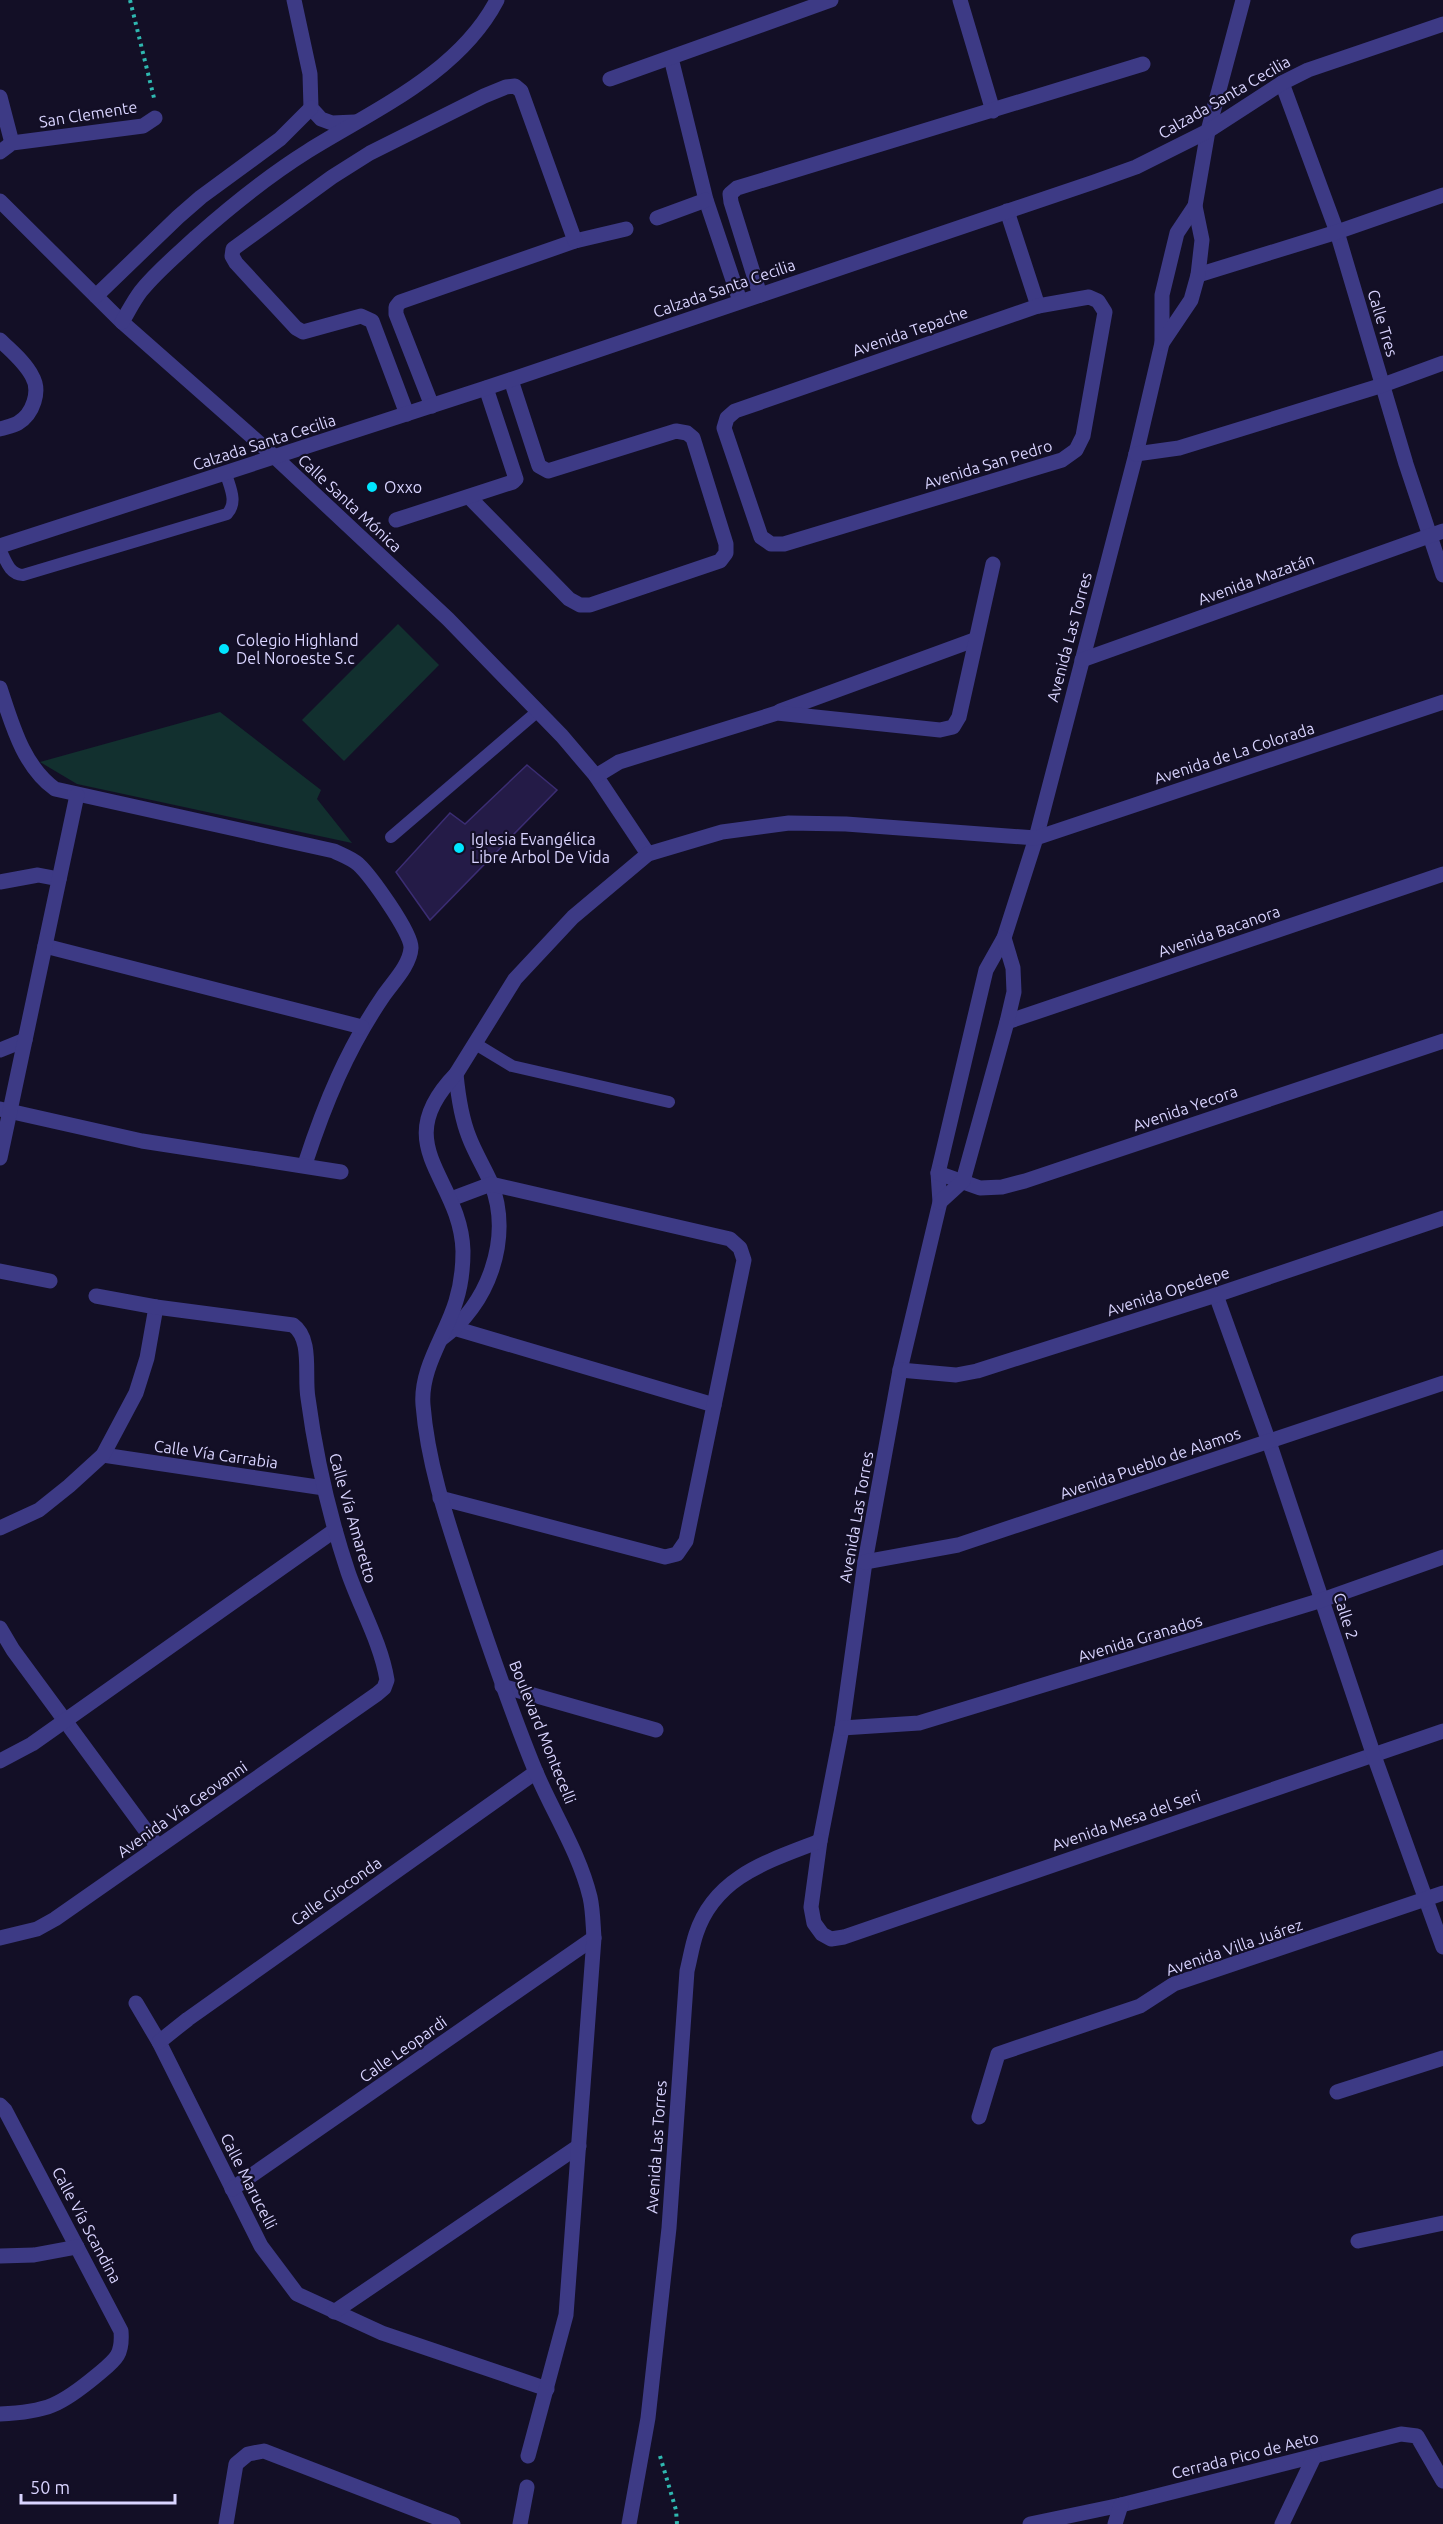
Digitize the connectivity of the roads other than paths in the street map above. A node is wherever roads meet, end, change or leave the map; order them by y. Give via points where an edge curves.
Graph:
1 (294, 0) edge
2 (497, 0) edge
3 (831, 0) edge
4 (960, 0) edge
5 (1243, 0) edge
6 (1443, 24) edge
7 (671, 58) junction
8 (1143, 64) dead end
9 (610, 79) dead end
10 (1282, 83) junction
11 (0, 97) edge
12 (311, 108) junction
13 (993, 111) junction
14 (155, 118) road end
15 (357, 122) junction
16 (1208, 131) junction
17 (6, 147) edge
18 (1443, 195) edge
19 (201, 197) junction
20 (706, 200) junction
21 (0, 201) edge
22 (1195, 206) junction
23 (1007, 211) junction
24 (219, 217) junction
25 (657, 218) dead end
26 (626, 229) dead end
27 (1337, 232) junction
28 (156, 237) junction
29 (575, 241) junction
30 (176, 255) junction
31 (1197, 275) junction
32 (760, 295) junction
33 (96, 296) junction
34 (740, 301) junction
35 (1038, 306) junction
36 (1106, 312) joint
37 (122, 322) junction
38 (0, 340) edge
39 (1162, 343) junction
40 (1443, 363) edge
41 (511, 380) junction
42 (1383, 384) junction
43 (486, 388) junction
44 (432, 406) junction
45 (407, 414) junction
46 (0, 429) edge
47 (1136, 454) junction
48 (276, 458) junction
49 (226, 474) junction
50 (469, 497) junction
51 (396, 520) dead end
52 (1436, 533) edge
53 (771, 544) joint
54 (0, 547) edge
55 (993, 564) dead end
56 (1443, 575) edge
57 (974, 640) junction
58 (1082, 660) junction
59 (0, 688) edge
60 (1443, 702) edge
61 (538, 711) junction
62 (777, 712) junction
63 (5, 719) edge
64 (596, 776) junction
65 (77, 795) junction
66 (391, 837) dead end
67 (1036, 838) junction
68 (648, 855) junction
69 (1443, 874) edge
70 (59, 879) junction
71 (0, 882) edge
72 (1004, 938) junction
73 (45, 946) junction
74 (1007, 1022) junction
75 (362, 1027) junction
76 (25, 1040) junction
77 (1443, 1041) edge
78 (474, 1043) junction
79 (0, 1050) edge
80 (456, 1074) junction
81 (669, 1102) dead end
82 (5, 1110) edge
83 (0, 1158) edge
84 (305, 1164) junction
85 (341, 1172) dead end
86 (938, 1173) junction
87 (963, 1181) junction
88 (491, 1184) junction
89 (451, 1199) junction
90 (940, 1202) junction
91 (1443, 1218) edge
92 (0, 1271) edge
93 (50, 1281) dead end
94 (1216, 1295) junction
95 (96, 1296) dead end
96 (156, 1307) junction
97 (447, 1331) junction
98 (900, 1370) junction
99 (1443, 1383) edge
100 (714, 1405) junction
101 (1269, 1442) junction
102 (103, 1455) junction
103 (324, 1488) junction
104 (440, 1498) junction
105 (0, 1528) edge
106 (335, 1530) junction
107 (1443, 1557) edge
108 (865, 1562) junction
109 (1322, 1600) junction
110 (0, 1628) edge
111 (6, 1654) edge
112 (502, 1686) junction
113 (377, 1694) joint
114 (65, 1721) junction
115 (842, 1728) junction
116 (656, 1730) dead end
117 (1443, 1731) edge
118 (1373, 1753) junction
119 (0, 1761) edge
120 (536, 1772) junction
121 (820, 1841) junction
122 (158, 1847) junction
123 (1443, 1893) edge
124 (1427, 1899) junction
125 (822, 1934) joint
126 (0, 1938) edge
127 (594, 1938) junction
128 (1443, 1947) edge
129 (136, 2003) dead end
130 (159, 2042) junction
131 (1443, 2058) edge
132 (1337, 2092) dead end
133 (3, 2107) edge
134 (979, 2117) dead end
135 (579, 2146) junction
136 (232, 2189) junction
137 (1443, 2223) edge
138 (1358, 2241) dead end
139 (77, 2247) junction
140 (0, 2256) edge
141 (334, 2312) junction
142 (547, 2389) junction
143 (0, 2414) edge
144 (528, 2456) dead end
145 (1314, 2457) junction
146 (1443, 2481) edge
147 (526, 2487) dead end
148 (1121, 2505) junction
149 (226, 2524) edge
150 (453, 2524) edge
151 (520, 2524) edge
152 (629, 2524) edge
153 (1030, 2524) edge
154 (1115, 2524) edge
155 (1282, 2524) edge

1 - 12 street via 310,74
2 - 15 street via 458,50 387,105
3 - 7 street
4 - 13 street
5 - 16 street, Avenida Las Torres
6 - 10 street, Calzada Santa Cecilia via 1332,61
7 - 9 street
7 - 20 street
8 - 13 street
10 - 16 street, Calzada Santa Cecilia
10 - 27 street, Calle Tres
11 - 17 street, San Clemente
12 - 15 street via 321,119 332,123
12 - 19 street via 280,139
13 - 32 street via 737,188 730,195 730,202
14 - 17 street, San Clemente via 142,126
15 - 24 street via 305,153
16 - 22 street, Avenida Las Torres
16 - 23 street, Calzada Santa Cecilia via 1136,166
18 - 27 street
19 - 24 street
19 - 28 street
20 - 25 street
20 - 34 street
21 - 33 street, Calle Santa Mónica
22 - 31 street, Avenida Las Torres via 1202,240
22 - 39 street, Avenida Las Torres via 1174,243 1162,295
23 - 32 street, Calzada Santa Cecilia
23 - 35 street
24 - 30 street
26 - 29 street
27 - 31 street
27 - 42 street, Calle Tres
28 - 30 street
28 - 33 street
29 - 44 street via 396,306
29 - 45 street via 521,91 515,86 484,96 370,153 233,249 236,263 303,332 361,316 372,321
30 - 37 street via 141,291
31 - 39 street, Avenida Las Torres via 1191,300
32 - 34 street, Calzada Santa Cecilia
33 - 37 street, Calle Santa Mónica
34 - 41 street, Calzada Santa Cecilia
35 - 36 street, Avenida Tepache via 1089,297
35 - 53 street, Avenida Tepache via 735,411 727,418 724,428 761,537
36 - 53 street, Avenida San Pedro via 1083,436 1076,450 1062,460 784,544
37 - 48 street, Calle Santa Mónica
38 - 46 street via 34,378 36,398 18,423
39 - 47 street, Avenida Las Torres
40 - 42 street
41 - 43 street, Calzada Santa Cecilia
41 - 50 street via 539,466 548,471 676,431 687,433 693,438 726,553 720,561 580,605 569,599
42 - 47 street via 1179,448
42 - 52 street, Calle Tres
43 - 44 street, Calzada Santa Cecilia
43 - 50 street via 516,478
44 - 45 street, Calzada Santa Cecilia
45 - 48 street, Calzada Santa Cecilia
47 - 58 street, Avenida Las Torres
48 - 49 street, Calzada Santa Cecilia
48 - 61 street, Calle Santa Mónica via 448,619
49 - 54 street, Calzada Santa Cecilia
49 - 54 lane via 234,502 227,514 23,575 11,570
50 - 51 street
52 - 56 street, Calle Tres
52 - 58 street, Avenida Mazatán
55 - 57 street
57 - 62 street
57 - 62 street via 959,717 953,727 940,730
58 - 67 street, Avenida Las Torres
59 - 63 street
60 - 67 street, Avenida de La Colorada
61 - 64 street, Calle Santa Mónica
61 - 66 lane
62 - 64 street via 619,762
63 - 65 street via 42,779 55,789
64 - 68 street, Calle Santa Mónica
65 - 70 street
65 - 75 street via 334,851 356,862 372,877 411,947 406,963
67 - 68 street via 789,823 722,832
67 - 72 street, Avenida Las Torres
68 - 78 street, Boulevard Montecelli via 573,917 524,970
69 - 74 street, Avenida Bacanora
70 - 71 street via 38,875
70 - 73 street
72 - 74 street via 1013,968 1014,992
72 - 86 street, Avenida Las Torres via 986,970
73 - 75 street
73 - 76 street
74 - 87 street
75 - 84 street via 334,1081
76 - 79 street
76 - 82 street
77 - 87 street, Avenida Yecora via 1025,1181 980,1188
78 - 80 street, Boulevard Montecelli
78 - 81 lane via 512,1066
80 - 88 street, Boulevard Montecelli via 468,1136
80 - 89 street, Boulevard Montecelli via 434,1103 424,1137 435,1171
82 - 83 street
82 - 84 street via 213,1154
84 - 85 street
86 - 87 street, Avenida Yecora
86 - 90 street, Avenida Las Torres
87 - 90 street
88 - 89 street
88 - 97 street, Boulevard Montecelli via 498,1216 497,1248 488,1280 472,1308
88 - 100 street via 735,1243 744,1260
89 - 97 street, Boulevard Montecelli via 463,1250 462,1276
90 - 98 street, Avenida Las Torres
91 - 94 street, Avenida Opedepe
92 - 93 street
94 - 98 street, Avenida Opedepe via 977,1371 956,1375
94 - 101 street, Calle 2
95 - 96 street
96 - 102 street via 136,1393
96 - 103 street, Calle Vía Amaretto via 292,1325 301,1331 306,1391
97 - 100 street
97 - 104 street, Boulevard Montecelli via 423,1388 422,1404
98 - 108 street, Avenida Las Torres
99 - 101 street, Avenida Pueblo de Alamos
100 - 104 street via 686,1541 677,1554 665,1557
101 - 108 street, Avenida Pueblo de Alamos via 958,1545
101 - 109 street, Calle 2
102 - 103 street, Calle Vía Carrabia
102 - 105 street via 39,1510
103 - 106 street, Calle Vía Amaretto
104 - 112 street, Boulevard Montecelli
106 - 113 street, Calle Vía Amaretto via 385,1671 387,1680
106 - 114 street
107 - 109 street, Avenida Granados
108 - 115 street, Avenida Las Torres
109 - 115 street, Avenida Granados via 920,1723
109 - 118 street, Calle 2
110 - 111 street
111 - 114 street
112 - 116 street
112 - 120 street, Boulevard Montecelli
113 - 122 street, Avenida Vía Geovanni
114 - 119 street
114 - 122 street
115 - 121 street, Avenida Las Torres
117 - 118 street, Avenida Mesa del Seri
118 - 124 street, Calle 2
118 - 125 street, Avenida Mesa del Seri via 844,1937 831,1939
120 - 127 street, Boulevard Montecelli via 576,1854 591,1898
120 - 130 street, Calle Gioconda
121 - 125 street, Avenida Las Torres via 811,1907 814,1923
121 - 152 street, Avenida Las Torres via 763,1863 731,1881 696,1933 687,1971 669,2228 650,2406
122 - 126 street, Avenida Vía Geovanni via 37,1929
123 - 124 street, Avenida Villa Juárez
124 - 128 street, Calle 2
124 - 134 street, Avenida Villa Juárez via 1174,1984 1140,2006 999,2054
127 - 135 street, Boulevard Montecelli
127 - 136 street, Calle Leopardi
129 - 130 street, Calle Marucelli
130 - 136 street, Calle Marucelli
131 - 132 street
133 - 139 street, Calle Vía Scandina
135 - 141 street
135 - 142 street, Boulevard Montecelli via 566,2315
136 - 141 street, Calle Marucelli via 261,2246 297,2294
137 - 138 street
139 - 140 street
139 - 143 street, Calle Vía Scandina via 122,2331 123,2348 69,2399 26,2413
141 - 142 street, Calle Marucelli via 382,2333
142 - 144 street, Boulevard Montecelli
145 - 146 street, Cerrada Pico de Aeto via 1410,2433 1417,2436
145 - 148 street, Cerrada Pico de Aeto
145 - 155 street
147 - 151 street
148 - 153 street, Cerrada Pico de Aeto
148 - 154 street
149 - 150 street via 236,2464 248,2454 264,2451

